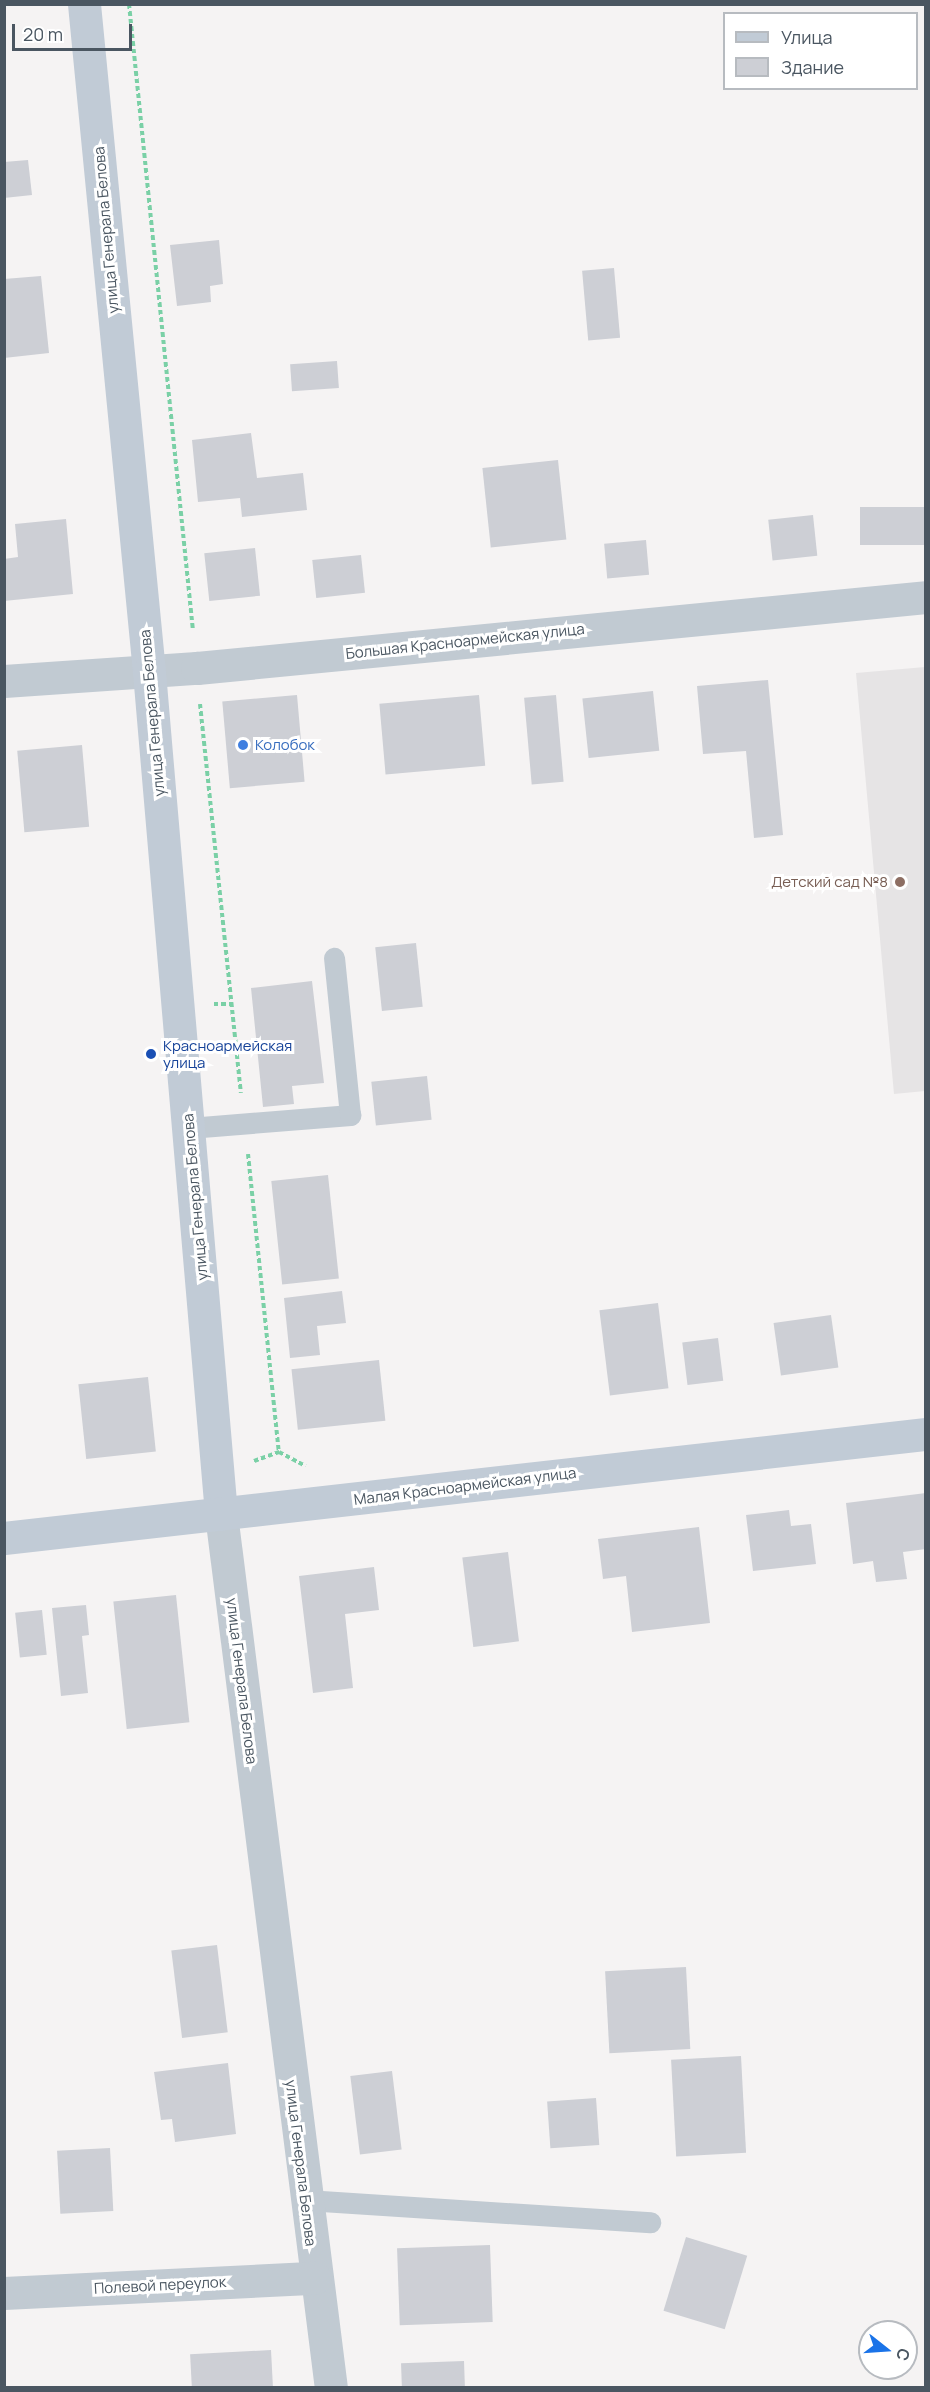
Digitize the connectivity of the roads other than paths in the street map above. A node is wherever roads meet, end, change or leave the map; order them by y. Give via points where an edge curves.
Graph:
1 (84, 4) edge
2 (926, 597) edge
3 (148, 672) junction
4 (4, 681) edge
5 (334, 958) dead end
6 (189, 1128) junction
7 (926, 1434) edge
8 (221, 1514) junction
9 (4, 1538) edge
10 (306, 2200) junction
11 (650, 2222) dead end
12 (315, 2278) junction
13 (4, 2293) edge
14 (331, 2388) edge

1 - 3 main road, улица Генерала Белова
2 - 3 street, Большая Красноармейская улица
3 - 4 street, Большая Красноармейская улица
3 - 6 main road, улица Генерала Белова
5 - 6 lane via 350,1115
6 - 8 main road, улица Генерала Белова
7 - 8 main road, Малая Красноармейская улица
8 - 9 main road, Малая Красноармейская улица
8 - 10 street, улица Генерала Белова
10 - 11 lane
10 - 12 street, улица Генерала Белова
12 - 13 street, Полевой переулок
12 - 14 street, улица Генерала Белова

